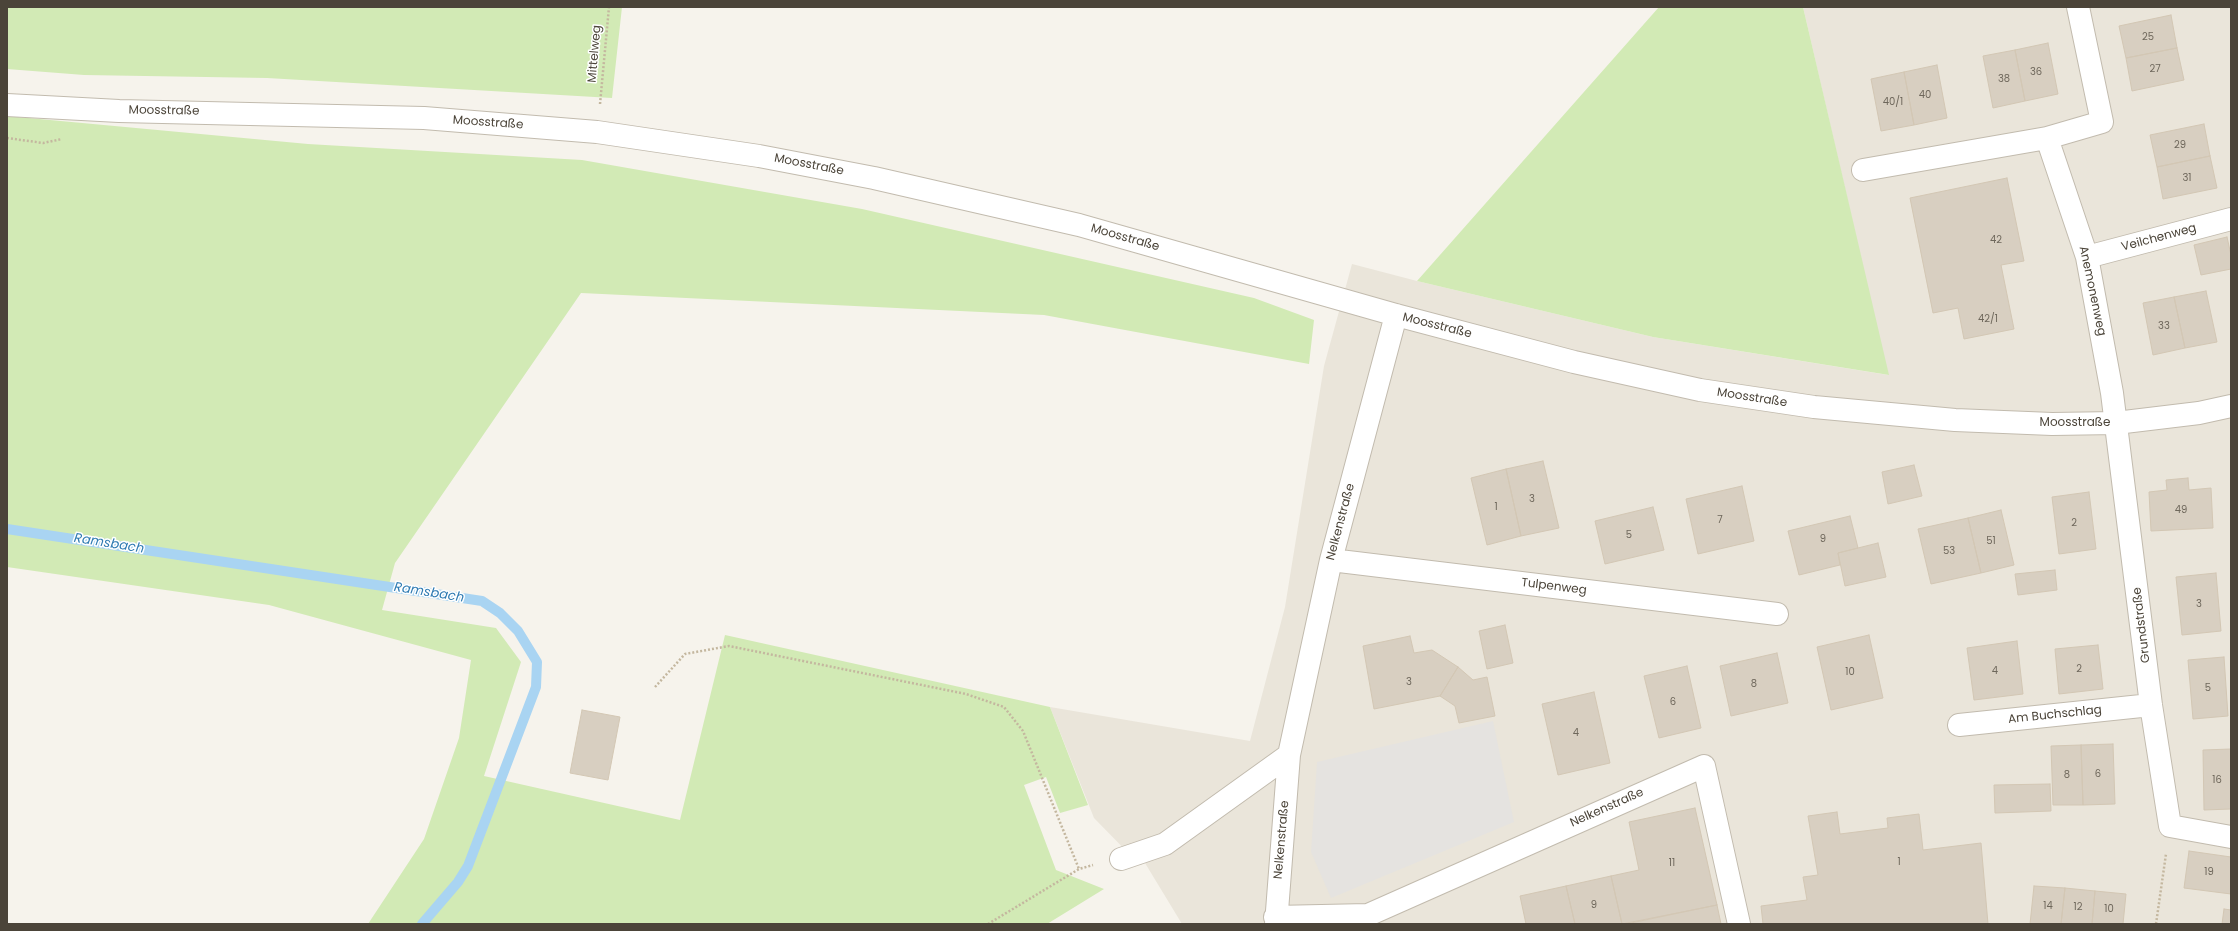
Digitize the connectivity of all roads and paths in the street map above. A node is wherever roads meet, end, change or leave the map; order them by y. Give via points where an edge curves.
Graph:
1 (609, 7) edge
2 (2078, 7) edge
3 (600, 102) dead end
4 (7, 104) edge
5 (2047, 138) junction
6 (1863, 170) dead end
7 (2231, 219) edge
8 (2087, 257) junction
9 (1396, 315) junction
10 (2231, 406) edge
11 (2116, 424) junction
12 (1331, 560) junction
13 (1777, 614) dead end
14 (656, 687) dead end
15 (2151, 705) junction
16 (1960, 725) dead end
17 (1289, 755) junction
18 (2170, 826) junction
19 (2231, 837) edge
20 (1121, 859) joint
21 (1079, 869) junction
22 (1276, 921) edge
23 (988, 924) edge
24 (1738, 924) edge
25 (2156, 924) edge

1 - 3 path, Mittelweg
2 - 5 street via 2102,122
4 - 9 street, Moosstraße via 119,111 424,118 598,132 693,145 874,178 1079,225
5 - 6 street
5 - 8 street, Anemonenweg
7 - 8 street, Veilchenweg
8 - 11 street, Anemonenweg
9 - 11 street, Moosstraße via 1574,362 1700,390 1806,406 1955,420
9 - 12 street, Nelkenstraße
10 - 11 street, Moosstraße
11 - 15 street, Grundstraße
12 - 13 street, Tulpenweg
12 - 17 street, Nelkenstraße
14 - 21 path via 685,654 730,646 966,694 1004,707 1023,731
15 - 16 street, Am Buchschlag
15 - 18 street, Grundstraße
17 - 20 street via 1166,844
17 - 22 street, Nelkenstraße
18 - 19 street
18 - 25 path
20 - 21 path
21 - 23 path
22 - 24 street, Nelkenstraße via 1368,915 1704,766

